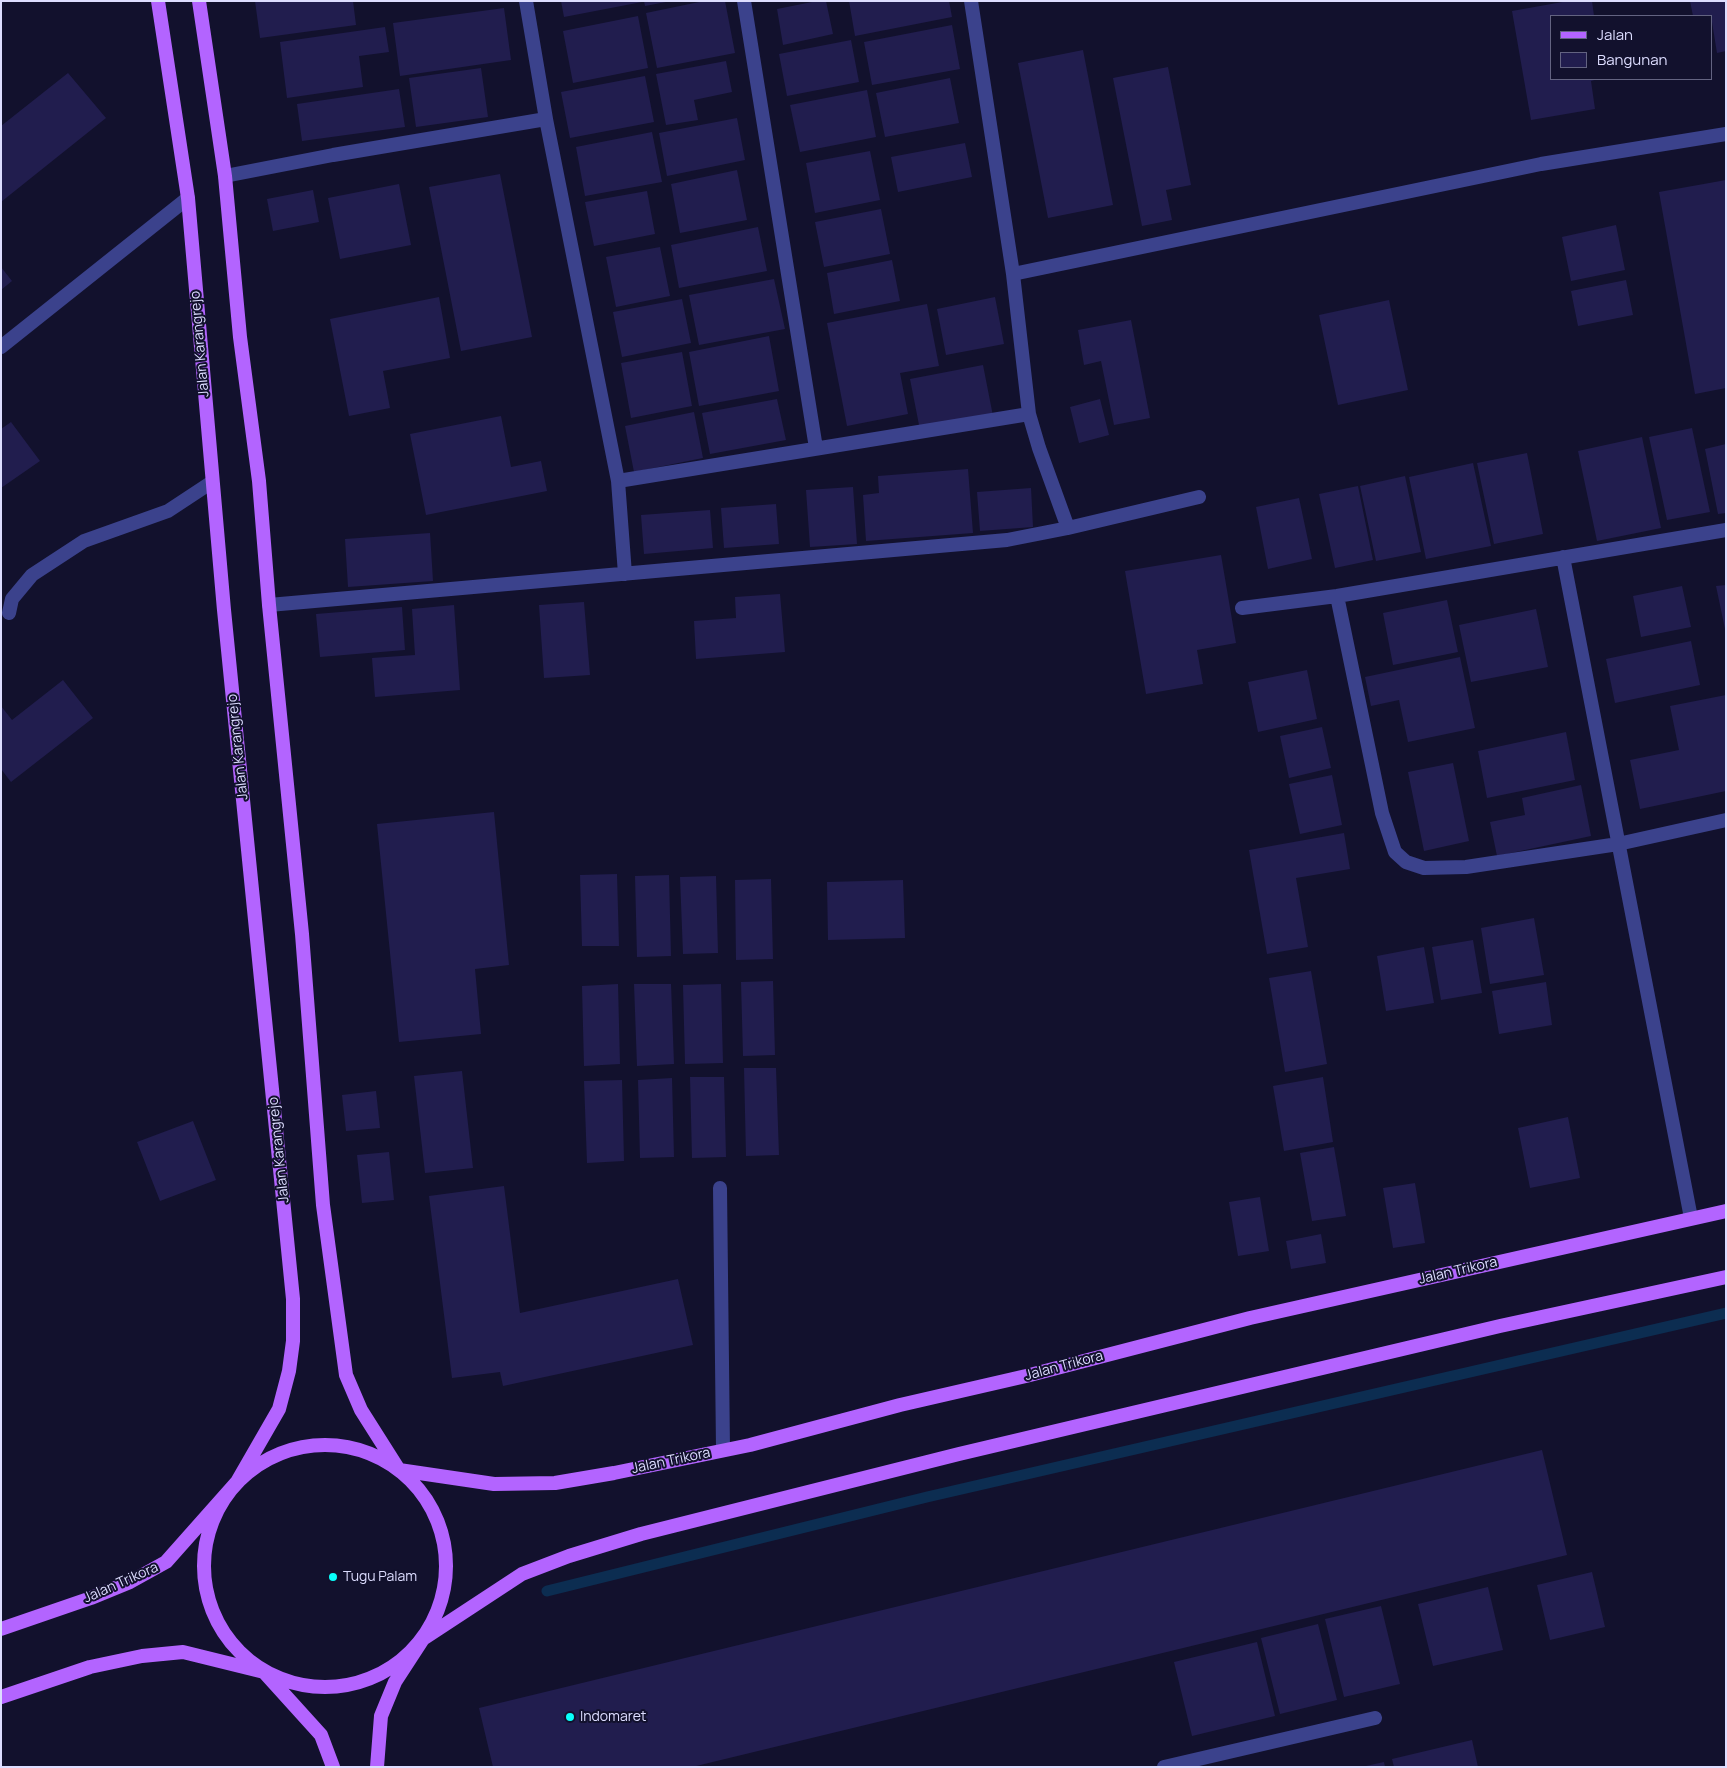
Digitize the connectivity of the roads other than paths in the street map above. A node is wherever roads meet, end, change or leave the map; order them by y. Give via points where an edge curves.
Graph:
1 (158, 1) edge
2 (199, 1) edge
3 (526, 1) edge
4 (744, 1) edge
5 (971, 1) edge
6 (546, 119) junction
7 (1726, 134) edge
8 (225, 176) junction
9 (188, 198) junction
10 (1013, 274) junction
11 (1, 347) edge
12 (1029, 414) junction
13 (816, 448) junction
14 (618, 480) junction
15 (212, 482) junction
16 (1199, 497) dead end
17 (1068, 528) junction
18 (1726, 530) edge
19 (1563, 558) junction
20 (625, 574) junction
21 (1337, 596) junction
22 (269, 605) junction
23 (1242, 608) dead end
24 (10, 613) dead end
25 (1726, 820) edge
26 (1618, 844) junction
27 (720, 1188) dead end
28 (1726, 1211) edge
29 (1691, 1218) junction
30 (1726, 1277) edge
31 (723, 1449) junction
32 (399, 1470) junction
33 (237, 1482) junction
34 (1, 1629) edge
35 (423, 1639) junction
36 (264, 1672) junction
37 (1, 1697) edge
38 (1375, 1718) dead end
39 (333, 1767) edge
40 (377, 1767) edge
41 (1164, 1767) edge

1 - 9 main road, Jalan Karangrejo
2 - 8 main road
3 - 6 street
4 - 13 street
5 - 10 street
6 - 8 street
6 - 14 street
7 - 10 street via 1541,164
8 - 22 main road via 240,337 259,481
9 - 11 street
9 - 15 main road, Jalan Karangrejo
10 - 12 street
12 - 13 street
12 - 17 street
13 - 14 street
14 - 20 street
15 - 24 street via 168,511 84,541 32,575 12,599
15 - 33 main road, Jalan Karangrejo via 293,1299 289,1371 279,1410
16 - 17 street
17 - 20 street via 1007,540
18 - 19 street
19 - 21 street
19 - 26 street
20 - 22 street
21 - 23 street
21 - 26 street via 1382,813 1395,852 1406,862 1424,868 1466,867
22 - 32 main road via 302,934 324,1205 346,1374 361,1410
25 - 26 street
26 - 29 street
27 - 31 street
28 - 29 main road, Jalan Trikora
29 - 31 main road, Jalan Trikora via 1250,1318 750,1445
30 - 35 main road via 1164,1405 641,1534 522,1574
31 - 32 main road, Jalan Trikora via 555,1484 494,1484
32 - 33 main road via 369,1452 334,1445 299,1448 266,1460
32 - 35 main road via 426,1497 442,1531 446,1559 441,1605
33 - 34 main road, Jalan Trikora via 166,1562 91,1598
33 - 36 main road via 216,1512 204,1547 204,1584 215,1619 225,1634 236,1649
35 - 36 main road via 398,1664 368,1680 333,1688 298,1684
35 - 40 main road via 395,1682 381,1716
36 - 37 main road via 184,1652 142,1656 90,1667
36 - 39 main road via 321,1735
38 - 41 street

